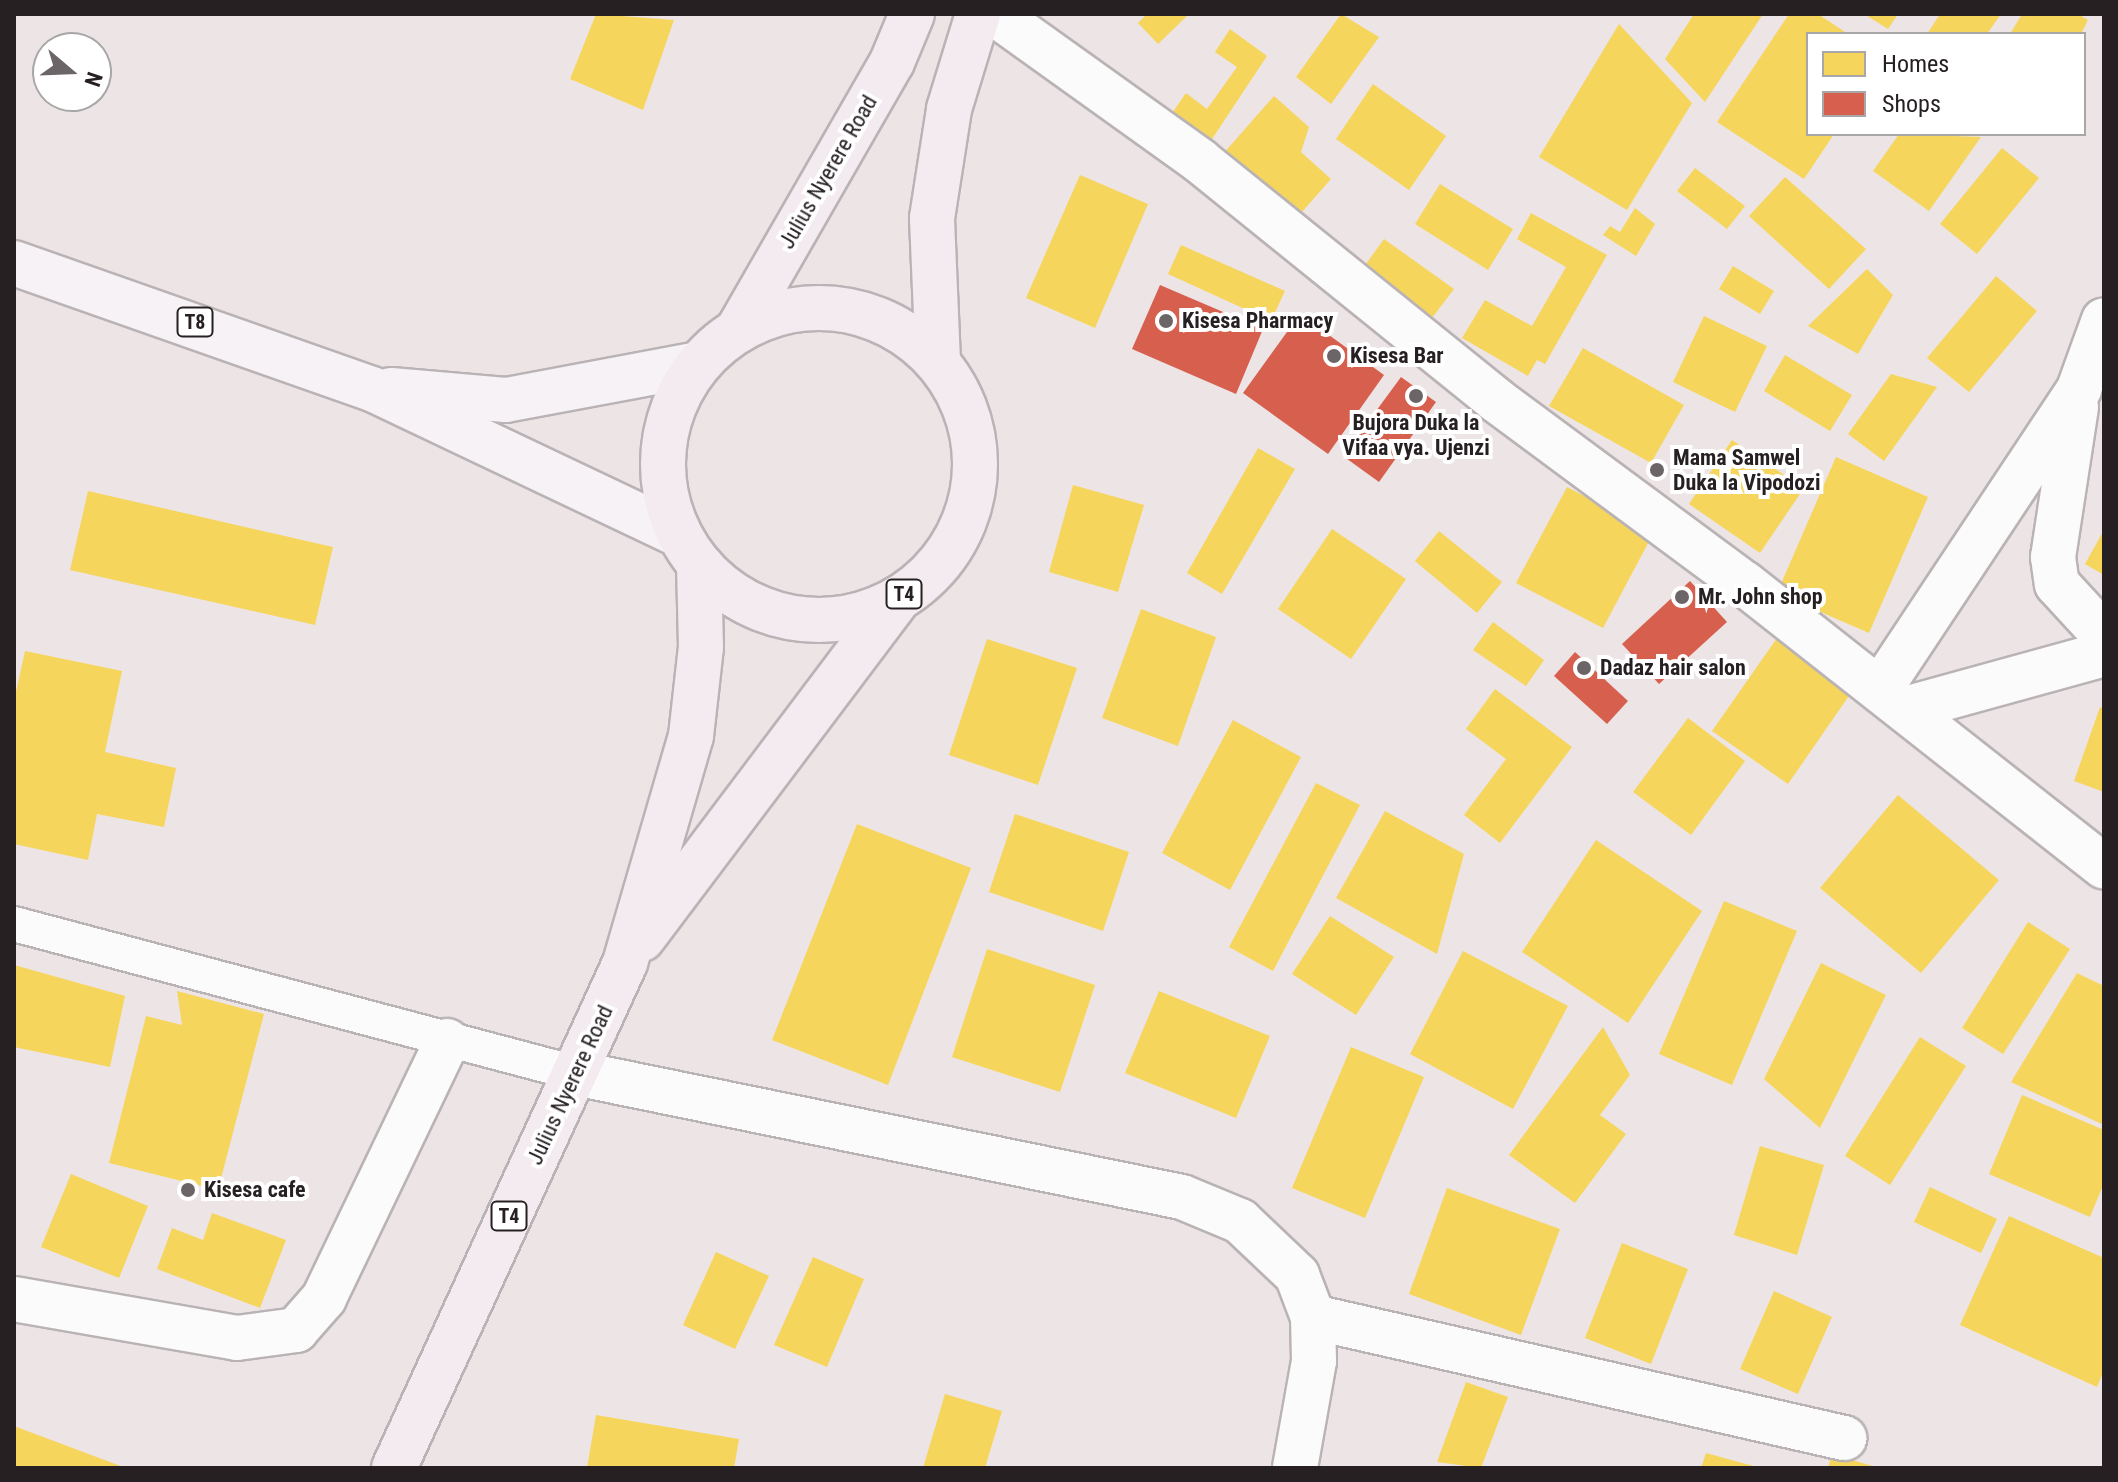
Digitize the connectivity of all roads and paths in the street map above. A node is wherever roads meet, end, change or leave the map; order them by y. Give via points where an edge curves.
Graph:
1 (912, 14) edge
2 (978, 14) edge
3 (995, 14) edge
4 (14, 263) edge
5 (2104, 320) edge
6 (739, 328) junction
7 (938, 362) junction
8 (698, 364) junction
9 (372, 389) junction
10 (2079, 389) junction
11 (689, 550) junction
12 (898, 600) junction
13 (2104, 635) edge
14 (2104, 654) edge
15 (1892, 699) junction
16 (2104, 866) edge
17 (14, 924) edge
18 (625, 963) junction
19 (447, 1041) junction
20 (575, 1073) junction
21 (14, 1299) edge
22 (1313, 1317) junction
23 (1844, 1438) dead end
24 (394, 1468) edge
25 (1295, 1468) edge

1 - 6 highway, Julius Nyerere Road / T4 via 892,62
2 - 7 highway, Julius Nyerere Road / T4 via 949,109 932,218
3 - 15 street via 1200,161 1496,400
4 - 9 main road, T8
5 - 10 street
6 - 7 highway, Julius Nyerere Road / T4 via 791,309 845,308 896,326
6 - 8 highway, Julius Nyerere Road / T4
7 - 12 highway, Julius Nyerere Road / T4 via 966,408 975,462 967,516 939,563
8 - 9 main road, T8 via 506,400
8 - 11 highway, Julius Nyerere Road / T4 via 670,416 662,476
9 - 11 main road, T8
10 - 13 street via 2053,557 2057,584
10 - 15 street
11 - 12 highway, Julius Nyerere Road / T4 via 741,601 792,619 846,619
11 - 18 highway, Julius Nyerere Road / T4 via 701,647 691,736
12 - 18 highway, Julius Nyerere Road / T4
14 - 15 street
15 - 16 street
17 - 19 lane
18 - 20 highway, Julius Nyerere Road / T4
19 - 20 lane
19 - 21 street via 353,1244 324,1298 296,1330 237,1338
20 - 22 street via 1182,1197 1240,1221 1297,1275
20 - 24 highway, Julius Nyerere Road / T4
22 - 23 street
22 - 25 street via 1314,1361

